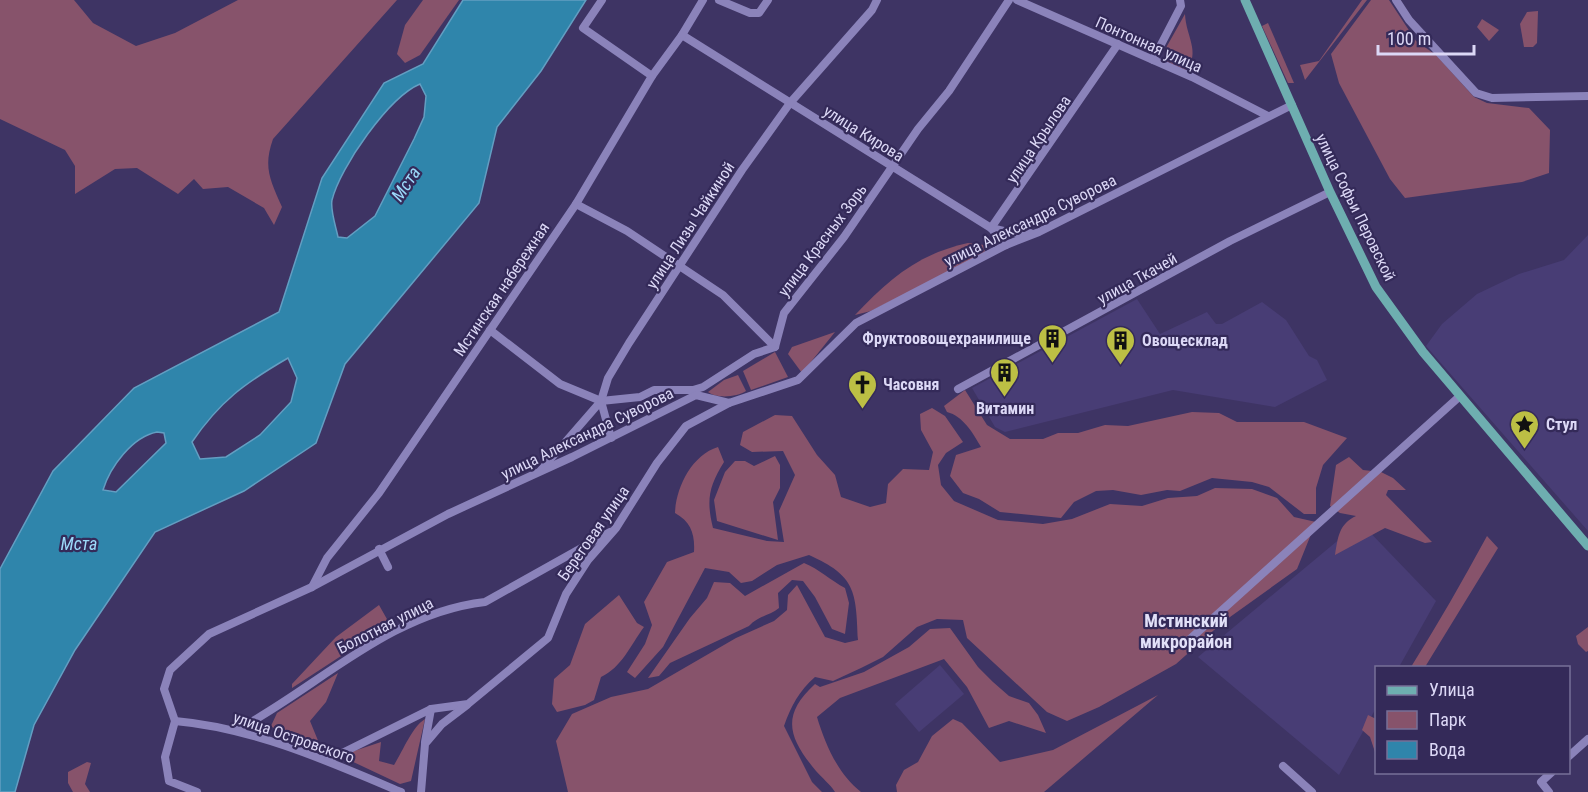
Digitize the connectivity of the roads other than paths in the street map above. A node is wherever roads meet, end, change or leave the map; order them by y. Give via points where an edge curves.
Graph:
1 (602, 0) edge
2 (702, 0) edge
3 (720, 0) edge
4 (768, 0) edge
5 (877, 0) edge
6 (1009, 0) edge
7 (1017, 0) edge
8 (1180, 0) edge
9 (1245, 0) edge
10 (1396, 0) edge
11 (682, 34) junction
12 (1118, 44) junction
13 (1153, 60) junction
14 (652, 76) junction
15 (1588, 96) edge
16 (790, 103) junction
17 (1292, 105) junction
18 (1268, 116) junction
19 (893, 167) junction
20 (1329, 192) junction
21 (576, 204) junction
22 (991, 228) junction
23 (1039, 232) junction
24 (1006, 245) junction
25 (679, 265) junction
26 (490, 330) junction
27 (775, 347) junction
28 (958, 389) dead end
29 (1460, 396) junction
30 (601, 401) junction
31 (729, 403) junction
32 (611, 438) junction
33 (538, 473) junction
34 (616, 528) junction
35 (1588, 546) edge
36 (379, 549) junction
37 (388, 567) dead end
38 (312, 587) junction
39 (1190, 639) dead end
40 (468, 704) junction
41 (431, 709) junction
42 (175, 721) junction
43 (237, 730) junction
44 (1588, 739) edge
45 (425, 744) junction
46 (1570, 756) edge
47 (328, 760) junction
48 (1283, 766) dead end
49 (1550, 774) edge
50 (196, 792) edge
51 (401, 792) edge
52 (421, 792) edge
53 (1312, 792) edge
54 (1550, 792) edge

1 - 14 street via 583,28
2 - 11 street, Мстинская набережная
3 - 4 street via 750,13 759,13
5 - 16 street, улица Лизы Чайкиной
6 - 19 street, улица Красных Зорь
7 - 12 street, Понтонная улица
8 - 13 street via 1181,6
9 - 17 main road, улица Софьи Перовской
10 - 15 street via 1409,21 1476,93 1492,98
11 - 14 street, Мстинская набережная
11 - 16 street, улица Кирова
12 - 13 street, Понтонная улица
12 - 22 street, улица Крылова
13 - 18 street, Понтонная улица
14 - 21 street, Мстинская набережная
16 - 19 street, улица Кирова
16 - 25 street, улица Лизы Чайкиной
17 - 18 street, улица Александра Суворова
17 - 20 main road, улица Софьи Перовской
18 - 23 street, улица Александра Суворова
19 - 22 street, улица Кирова
19 - 27 street, улица Красных Зорь via 784,313
20 - 28 street, улица Ткачей via 1230,241
20 - 29 main road, улица Софьи Перовской via 1376,287 1418,347
21 - 25 street
21 - 26 street, Мстинская набережная
22 - 23 street, улица Кирова via 1012,233
22 - 24 street
23 - 24 street, улица Александра Суворова
24 - 31 street, улица Александра Суворова via 856,323 798,380
25 - 27 street via 723,295
25 - 30 street, улица Лизы Чайкиной via 608,378
26 - 30 street via 560,384
26 - 38 street, Мстинская набережная via 379,493 327,558
27 - 30 street via 754,354 703,387 654,390 640,397
29 - 35 main road, улица Софьи Перовской
29 - 39 street
30 - 32 street
30 - 33 street, улица Лизы Чайкиной
31 - 32 street, улица Александра Суворова via 696,395
31 - 34 street, Береговая улица via 686,426
32 - 33 street, улица Александра Суворова
33 - 36 street, улица Александра Суворова
34 - 40 street, Береговая улица via 566,594 548,638
34 - 43 street, Болотная улица via 484,602 432,614 341,661 261,718
36 - 37 street
36 - 38 street, улица Александра Суворова
38 - 42 street, улица Александра Суворова via 209,634 170,670 164,689
40 - 41 street
40 - 45 street, Береговая улица via 442,724
41 - 45 street
41 - 47 street
42 - 43 street, улица Островского
42 - 50 street via 165,757 169,781
43 - 47 street, улица Островского
44 - 46 street
45 - 52 street
47 - 51 street, улица Островского
48 - 53 street
49 - 54 street via 1541,782

